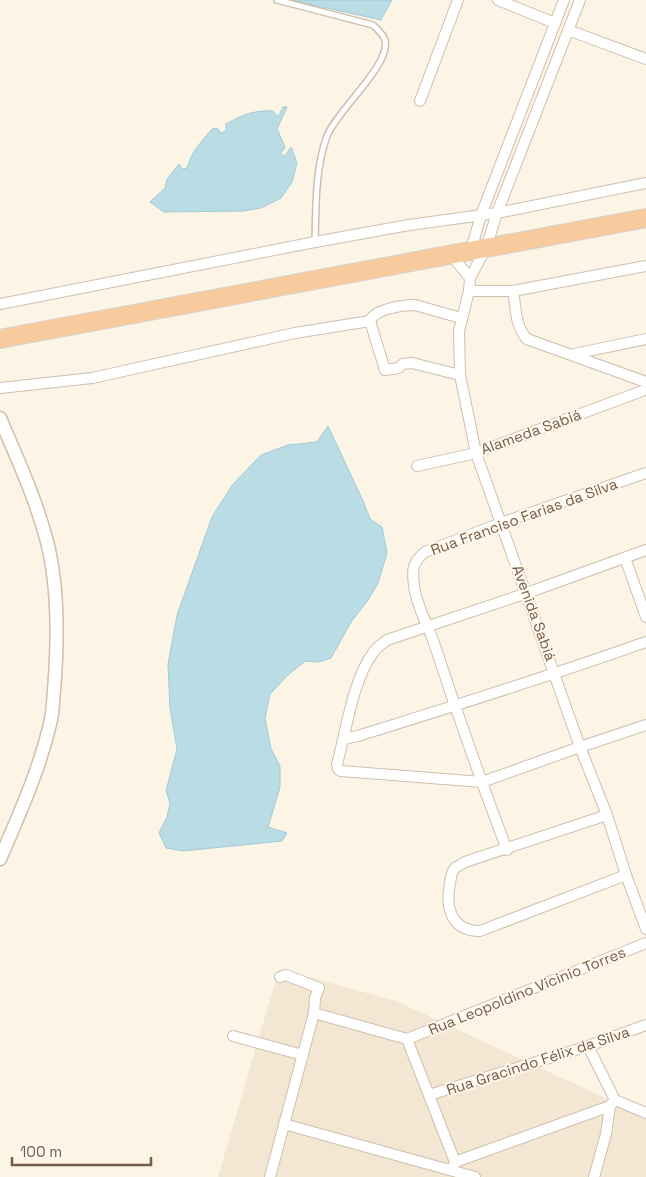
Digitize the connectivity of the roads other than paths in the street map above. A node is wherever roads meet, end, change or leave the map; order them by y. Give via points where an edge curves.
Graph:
1 (277, 0) edge
2 (458, 0) edge
3 (498, 0) edge
4 (564, 0) edge
5 (580, 0) edge
6 (555, 23) junction
7 (568, 30) junction
8 (646, 59) edge
9 (420, 101) dead end
10 (646, 183) edge
11 (497, 212) junction
12 (481, 215) junction
13 (646, 218) edge
14 (315, 242) junction
15 (479, 249) junction
16 (451, 255) junction
17 (646, 266) edge
18 (470, 278) junction
19 (469, 291) junction
20 (513, 291) junction
21 (0, 304) edge
22 (461, 318) junction
23 (370, 321) junction
24 (0, 339) edge
25 (646, 339) edge
26 (572, 354) junction
27 (460, 375) junction
28 (644, 387) edge
29 (0, 388) edge
30 (0, 418) edge
31 (476, 453) junction
32 (417, 466) dead end
33 (646, 473) edge
34 (501, 523) junction
35 (646, 550) edge
36 (626, 558) junction
37 (527, 593) junction
38 (646, 617) edge
39 (429, 626) junction
40 (646, 642) edge
41 (556, 674) junction
42 (455, 706) junction
43 (646, 725) edge
44 (344, 739) junction
45 (580, 746) junction
46 (482, 782) junction
47 (607, 815) junction
48 (507, 850) junction
49 (0, 859) edge
50 (626, 875) junction
51 (646, 929) edge
52 (646, 943) edge
53 (280, 977) dead end
54 (314, 1013) junction
55 (646, 1025) edge
56 (233, 1036) dead end
57 (407, 1039) junction
58 (588, 1046) junction
59 (303, 1055) junction
60 (429, 1096) junction
61 (613, 1103) junction
62 (646, 1113) edge
63 (284, 1124) junction
64 (453, 1166) junction
65 (270, 1177) edge
66 (475, 1177) edge
67 (594, 1177) edge

1 - 14 lane via 373,25 383,34 385,41 384,54 372,74 337,118 328,135 320,163
2 - 9 street
3 - 6 street
4 - 6 street
5 - 7 street
6 - 12 street
7 - 8 street
7 - 11 street
10 - 11 street
11 - 12 street
11 - 15 street
12 - 14 street
12 - 15 street
13 - 15 highway
14 - 21 street
15 - 16 highway
15 - 18 street
16 - 18 street
16 - 24 highway
17 - 20 street
18 - 19 street, Avenida Sabiá
19 - 20 street
19 - 22 street, Avenida Sabiá
20 - 26 street via 521,333 535,343
22 - 23 street via 407,305 375,312
22 - 27 street, Avenida Sabiá
23 - 27 street via 384,370 412,363
23 - 29 street via 295,333 92,378
25 - 26 street
26 - 28 street
27 - 31 street, Avenida Sabiá
28 - 31 street, Alameda Sabiá
30 - 49 street via 47,540 54,584 57,652 51,722 28,792
31 - 32 street, Alameda Sabiá
31 - 34 street, Avenida Sabiá
33 - 34 street, Rua Franciso Farias da Silva
34 - 37 street, Avenida Sabiá
34 - 39 street, Rua Franciso Farias da Silva via 424,552 415,560 414,589
35 - 36 street
36 - 37 street
36 - 38 street
37 - 39 street
37 - 41 street, Avenida Sabiá
39 - 42 street
39 - 44 street via 387,640 373,652 364,667
40 - 41 street
41 - 42 street
41 - 45 street, Avenida Sabiá
42 - 44 street
42 - 46 street
43 - 45 street
44 - 46 street via 337,764 341,771
45 - 46 street
45 - 47 street, Avenida Sabiá
46 - 48 street
47 - 48 street
47 - 50 street, Avenida Sabiá
48 - 50 street via 455,868 449,887 448,909 457,924 480,931
50 - 51 street, Avenida Sabiá
52 - 57 street, Rua Leopoldino Vicinio Torres
53 - 54 street via 286,975 319,988
54 - 57 street
54 - 59 street
55 - 58 street, Rua Gracindo Félix da Silva
56 - 59 street
57 - 60 street
58 - 60 street, Rua Gracindo Félix da Silva
58 - 61 street
59 - 63 street
60 - 64 street
61 - 62 street
61 - 64 street
61 - 67 street
63 - 64 street
63 - 65 street
64 - 66 street

